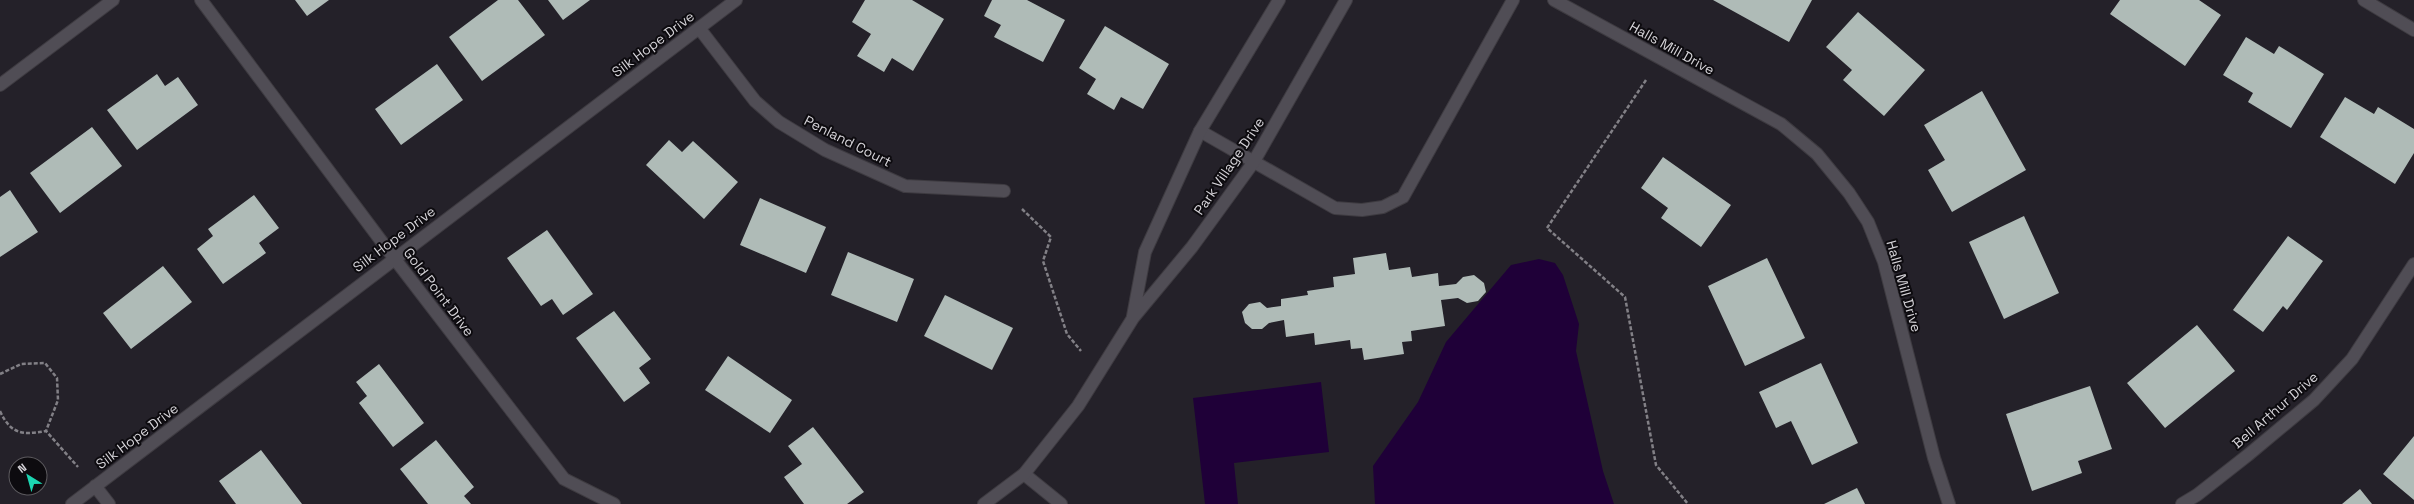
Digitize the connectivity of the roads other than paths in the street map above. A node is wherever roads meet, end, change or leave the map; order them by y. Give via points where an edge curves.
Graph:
1 (113, 0) edge
2 (202, 0) edge
3 (736, 0) edge
4 (1279, 0) edge
5 (1346, 0) edge
6 (1512, 0) edge
7 (1554, 0) edge
8 (2364, 0) edge
9 (699, 28) junction
10 (2414, 30) edge
11 (0, 85) edge
12 (1200, 131) junction
13 (1253, 163) junction
14 (1004, 191) road end
15 (394, 258) junction
16 (2414, 264) edge
17 (1133, 318) junction
18 (1024, 474) junction
19 (95, 486) junction
20 (72, 504) edge
21 (109, 504) edge
22 (614, 504) edge
23 (984, 504) edge
24 (1061, 504) edge
25 (1949, 504) edge
26 (2182, 504) edge

1 - 11 street
2 - 15 street, Gold Point Drive
3 - 9 street, Silk Hope Drive
4 - 12 street, Park Village Drive
5 - 13 street, Park Village Drive
6 - 13 street via 1403,197 1383,207 1362,210 1335,208 1280,175
7 - 25 street, Halls Mill Drive via 1781,124 1817,154 1849,193 1868,222 1884,262 1934,458
8 - 10 street
9 - 14 street, Penland Court via 755,100 779,122 825,150 905,186
9 - 15 street, Silk Hope Drive
12 - 13 street
12 - 17 street, Park Village Drive via 1145,252
13 - 17 street, Park Village Drive via 1192,247
15 - 19 street, Silk Hope Drive
15 - 22 street, Gold Point Drive via 564,479
16 - 26 street, Bell Arthur Drive via 2352,359 2314,400 2248,455
17 - 18 street, Park Village Drive via 1078,406
18 - 23 street, Park Village Drive
18 - 24 street
19 - 20 street, Silk Hope Drive
19 - 21 street

